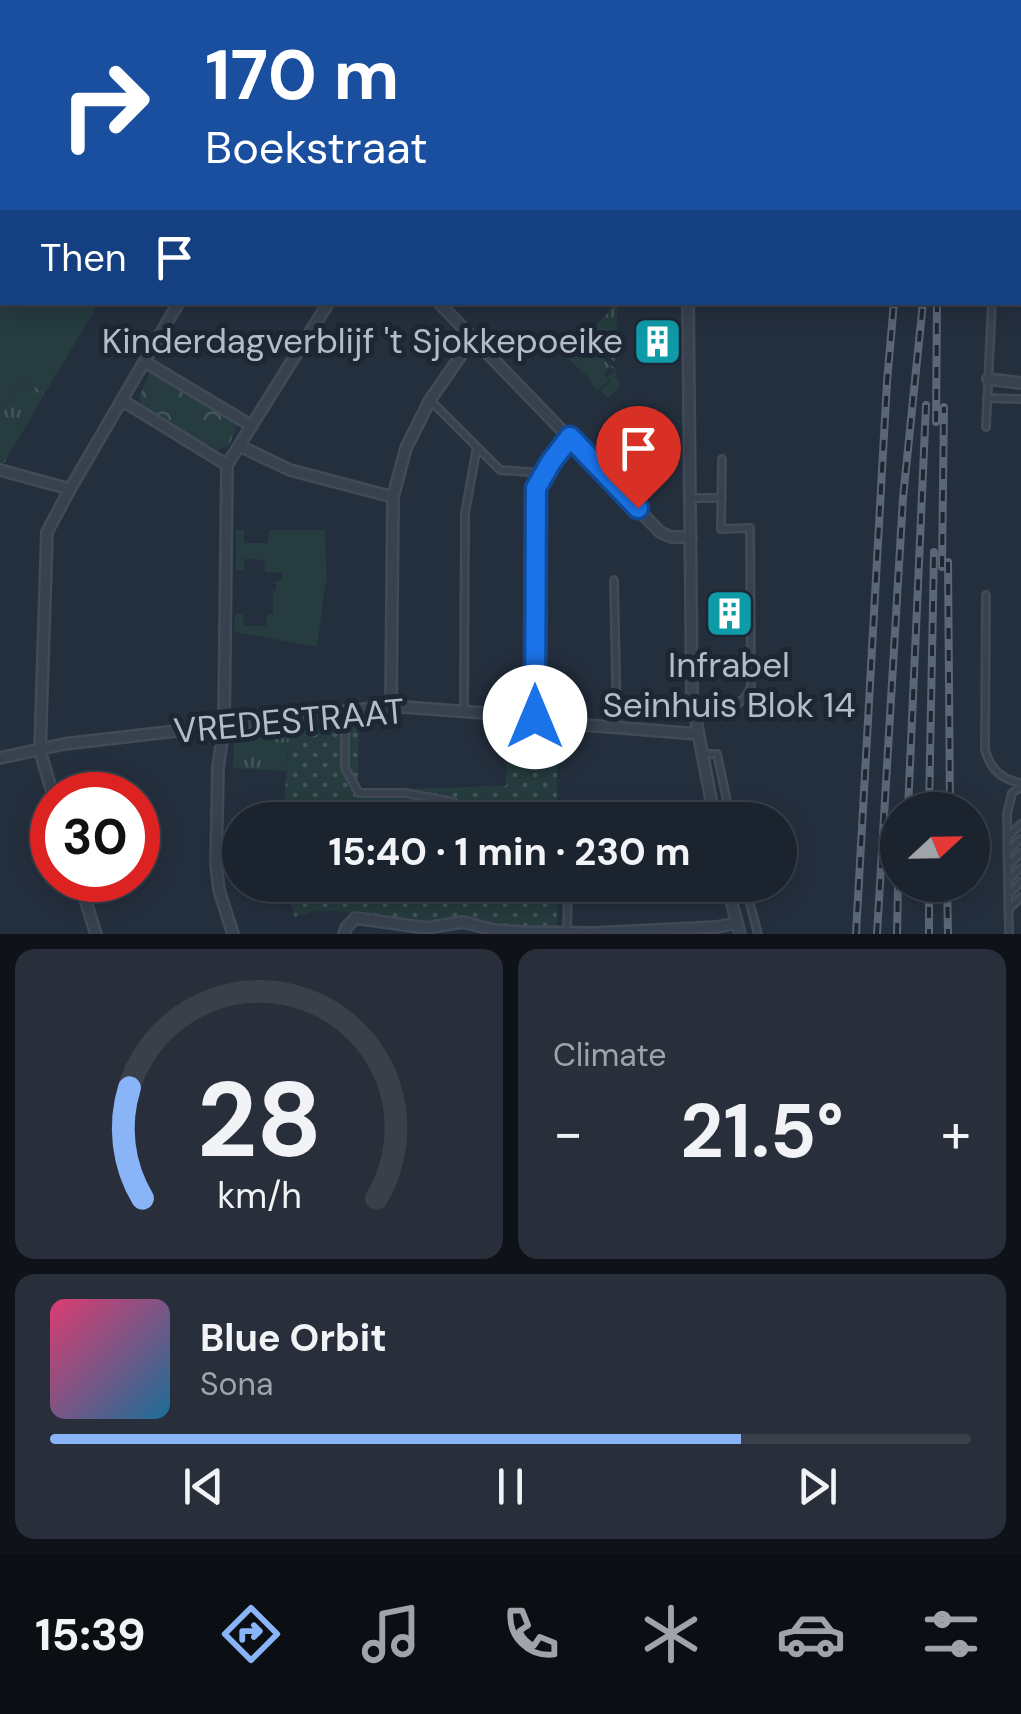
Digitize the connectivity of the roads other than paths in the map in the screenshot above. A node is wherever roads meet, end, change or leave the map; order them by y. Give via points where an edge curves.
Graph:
1 (178, 305) edge
2 (327, 305) edge
3 (441, 305) edge
4 (688, 305) edge
5 (992, 305) edge
6 (473, 338) junction
7 (144, 362) junction
8 (988, 379) junction
9 (1021, 383) edge
10 (987, 398) junction
11 (1021, 398) edge
12 (430, 400) junction
13 (123, 401) junction
14 (252, 426) junction
15 (986, 427) dead end
16 (570, 437) junction
17 (240, 446) junction
18 (476, 447) junction
19 (722, 460) dead end
20 (227, 465) junction
21 (0, 470) edge
22 (544, 473) junction
23 (70, 490) junction
24 (392, 497) junction
25 (690, 498) junction
26 (722, 498) junction
27 (691, 537) junction
28 (614, 580) dead end
29 (986, 594) dead end
30 (391, 706) junction
31 (346, 711) junction
32 (464, 712) junction
33 (694, 713) junction
34 (535, 717) junction
35 (224, 726) junction
36 (617, 727) junction
37 (698, 734) junction
38 (40, 750) junction
39 (702, 754) junction
40 (0, 758) edge
41 (46, 772) edge
42 (1021, 785) edge
43 (454, 802) dead end
44 (712, 802) edge
45 (727, 802) edge
46 (1021, 824) edge
47 (1007, 838) junction
48 (1021, 839) edge
49 (1008, 852) junction
50 (1021, 853) edge
51 (1008, 866) junction
52 (1021, 868) edge
53 (1008, 880) junction
54 (1021, 882) edge
55 (1008, 896) junction
56 (1021, 897) edge
57 (86, 902) edge
58 (568, 902) edge
59 (732, 902) edge
60 (750, 902) edge
61 (1008, 911) junction
62 (738, 929) edge
63 (494, 932) edge
64 (568, 932) edge
65 (593, 933) edge
66 (96, 934) edge
67 (233, 934) edge
68 (344, 934) edge
69 (758, 934) edge
70 (1009, 934) edge

1 - 7 street
2 - 14 street
3 - 6 street
4 - 25 street
5 - 8 lane
6 - 12 street
6 - 16 street
7 - 13 street
7 - 14 street
8 - 9 street
8 - 10 lane
10 - 11 lane
10 - 15 lane
12 - 18 lane
12 - 24 street
13 - 20 street
13 - 23 street
14 - 17 street
16 - 22 street
16 - 27 street via 660,532
17 - 20 street
17 - 24 street via 290,470
18 - 22 lane via 500,470
18 - 32 lane via 465,513
19 - 26 lane
20 - 35 street
21 - 23 street
22 - 34 street via 536,488
23 - 38 street via 47,532
24 - 30 street
25 - 26 lane
25 - 27 street
26 - 33 lane via 721,529 750,528 751,686 739,705
27 - 33 street
28 - 36 lane
29 - 42 lane via 984,750 999,776
30 - 31 street, VREDESTRAAT
30 - 32 street, VREDESTRAAT
31 - 35 street, VREDESTRAAT
31 - 43 lane via 345,768 359,793
32 - 34 street, VREDESTRAAT
33 - 37 street
34 - 36 street, VREDESTRAAT
35 - 38 street, VREDESTRAAT
35 - 67 street via 216,864
36 - 37 street, VREDESTRAAT
37 - 39 street
38 - 40 street, VREDESTRAAT
38 - 41 street
39 - 44 street
39 - 45 lane via 717,754
42 - 47 lane via 1008,806
46 - 47 lane
47 - 49 lane
48 - 49 lane
49 - 51 lane
50 - 51 lane
51 - 53 lane
52 - 53 lane
53 - 55 lane
54 - 55 lane
55 - 61 lane
56 - 61 lane
57 - 66 street
58 - 64 lane
59 - 62 street
60 - 69 lane
61 - 70 lane
62 - 65 street
63 - 64 street
63 - 68 street via 463,922 427,928 355,918
64 - 65 street

